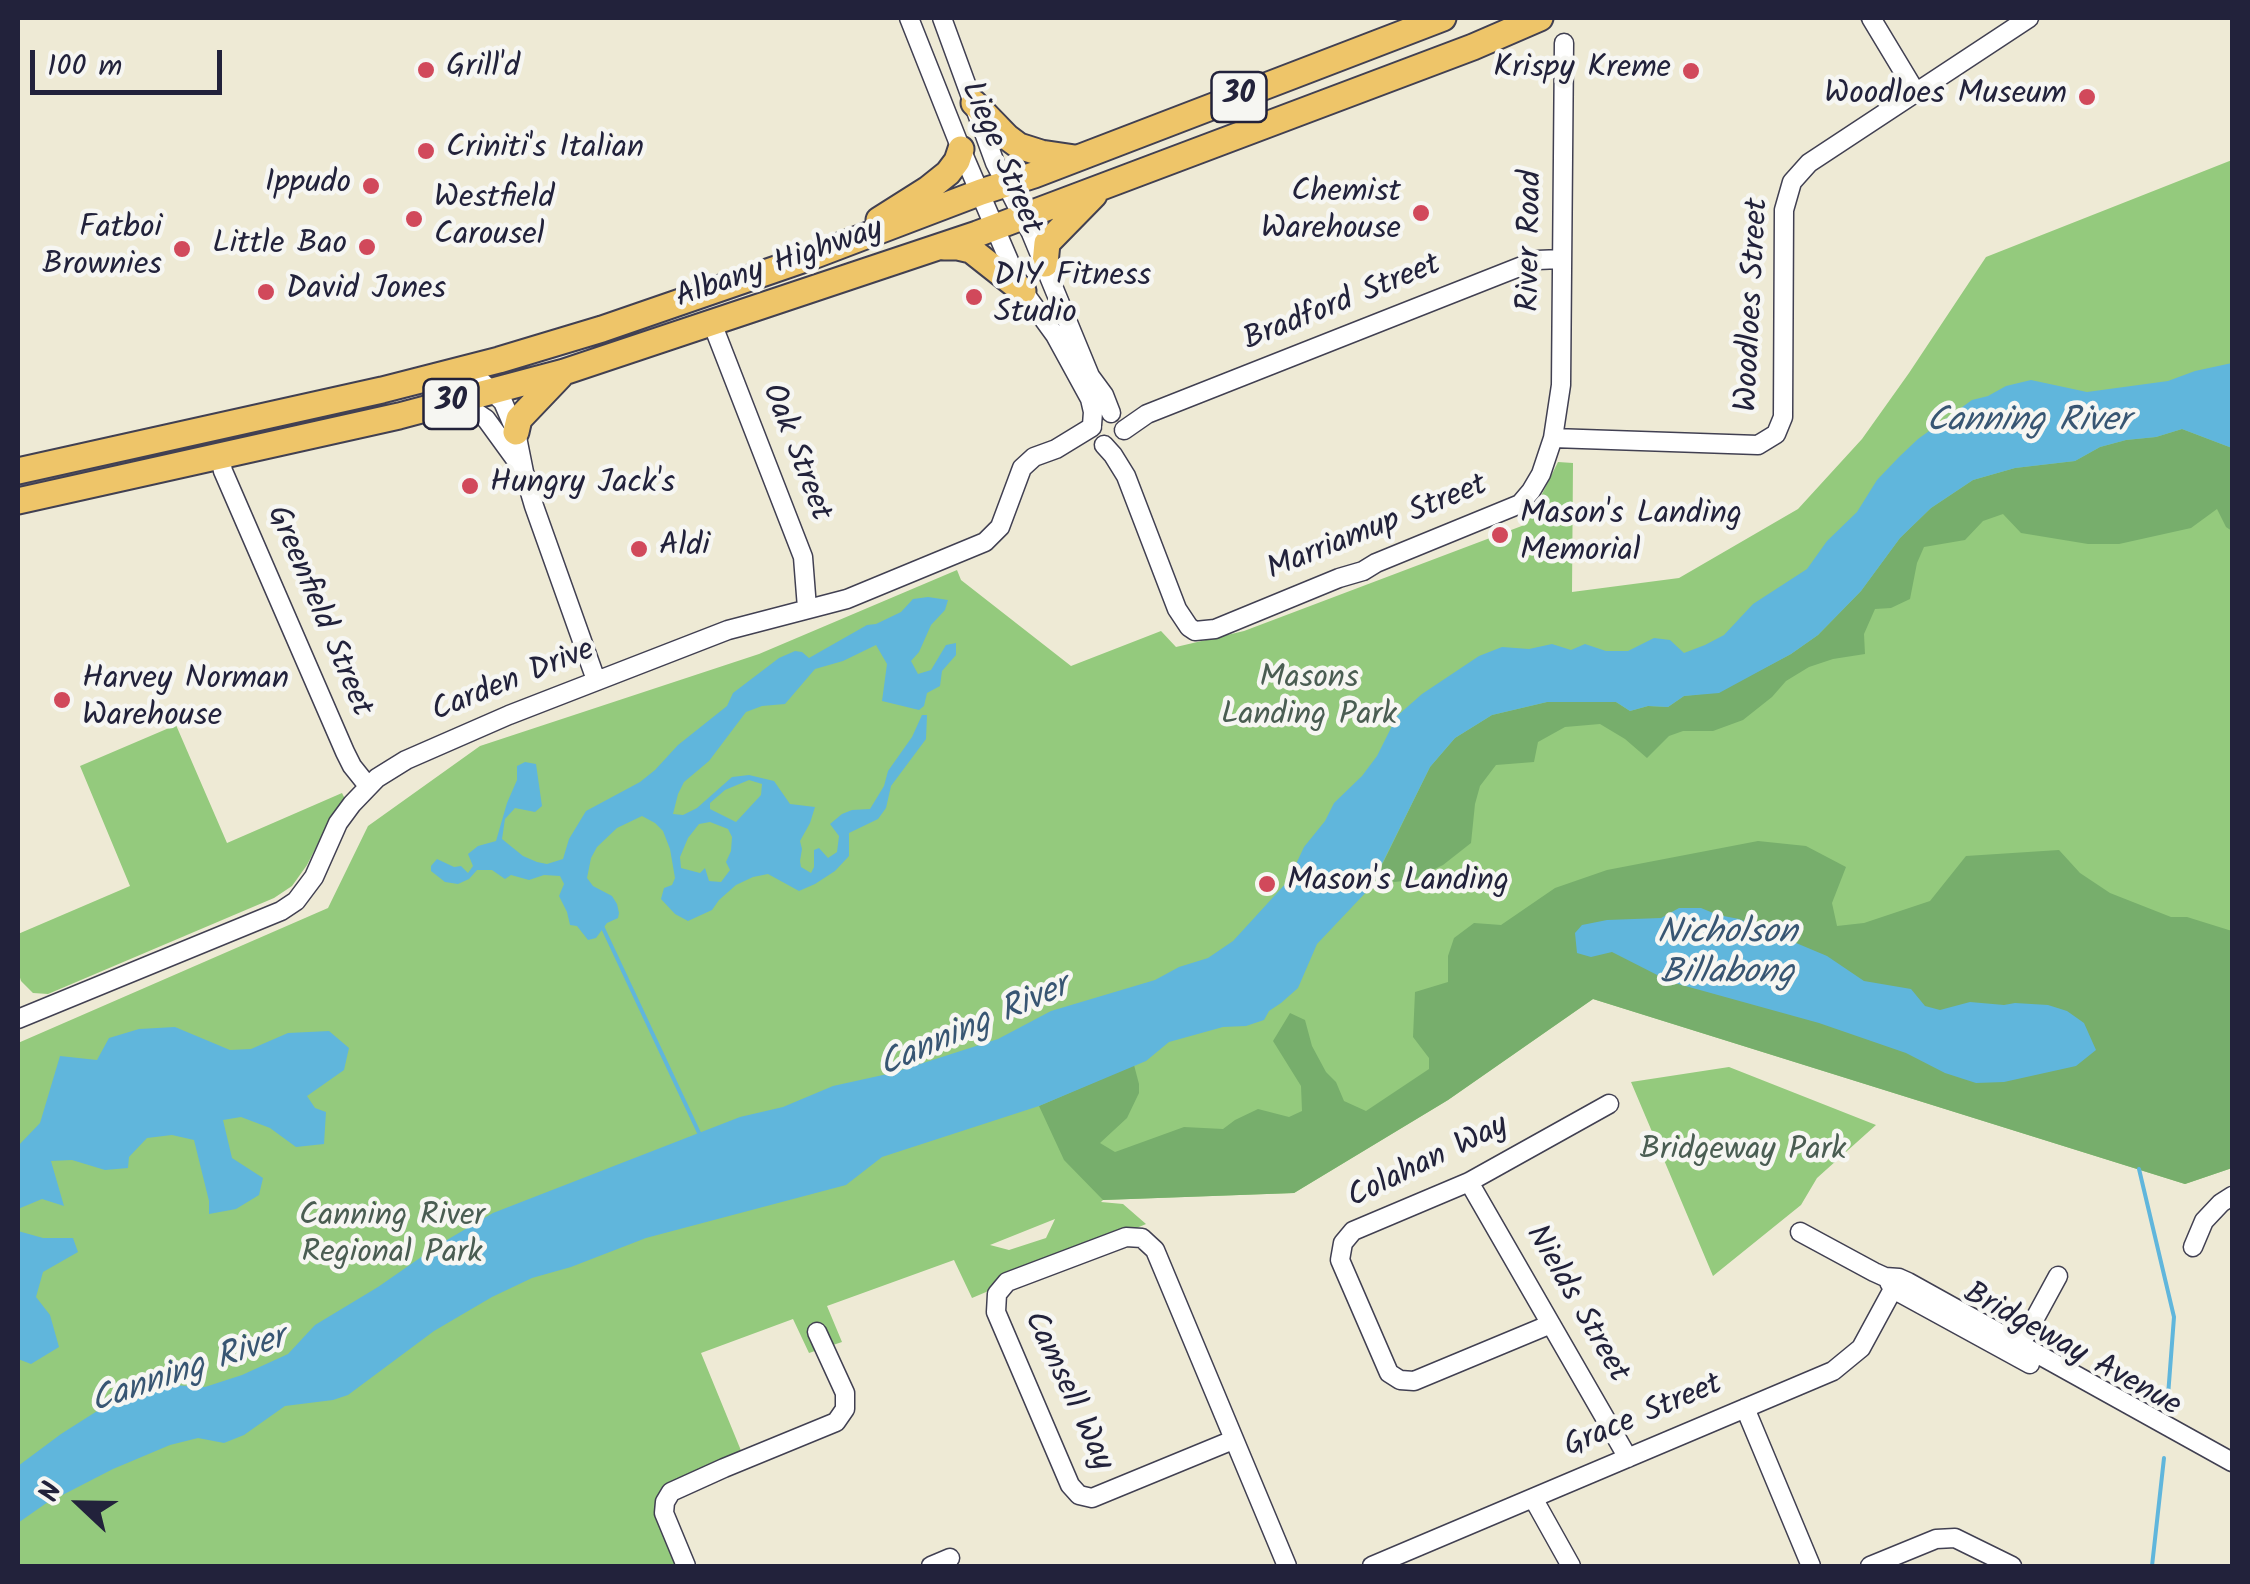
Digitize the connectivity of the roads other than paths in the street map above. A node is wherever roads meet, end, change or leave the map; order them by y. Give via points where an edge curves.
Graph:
1 (909, 18) edge
2 (942, 18) edge
3 (1443, 18) edge
4 (1540, 18) edge
5 (1871, 18) edge
6 (2029, 18) edge
7 (1564, 43) dead end
8 (1916, 91) junction
9 (974, 103) junction
10 (961, 149) junction
11 (1079, 158) junction
12 (1006, 184) junction
13 (1100, 188) junction
14 (980, 192) junction
15 (1023, 216) junction
16 (995, 227) junction
17 (846, 244) junction
18 (939, 247) junction
19 (1562, 259) junction
20 (1044, 264) junction
21 (1023, 291) junction
22 (712, 323) junction
23 (564, 372) junction
24 (445, 374) junction
25 (488, 387) junction
26 (450, 404) junction
27 (1106, 430) junction
28 (516, 432) junction
29 (1553, 438) junction
30 (220, 457) junction
31 (18, 471) edge
32 (524, 472) junction
33 (18, 501) edge
34 (806, 608) junction
35 (1189, 628) joint
36 (596, 680) junction
37 (368, 786) junction
38 (18, 1018) edge
39 (1609, 1104) dead end
40 (1469, 1182) junction
41 (2232, 1196) edge
42 (1800, 1232) dead end
43 (2192, 1247) dead end
44 (2058, 1276) dead end
45 (1892, 1281) junction
46 (1551, 1324) junction
47 (817, 1332) dead end
48 (2018, 1350) junction
49 (1745, 1408) junction
50 (1233, 1440) junction
51 (1628, 1458) junction
52 (2232, 1462) edge
53 (2232, 1475) edge
54 (1533, 1498) junction
55 (950, 1558) dead end
56 (686, 1566) edge
57 (931, 1566) edge
58 (1287, 1566) edge
59 (1372, 1566) edge
60 (1571, 1566) edge
61 (1811, 1566) edge
62 (1870, 1566) edge
63 (2012, 1566) edge

1 - 10 street, Liege Street
2 - 9 street, Liege Street
3 - 11 highway, Albany Highway / 30
4 - 13 highway, Albany Highway / 30
5 - 8 street
6 - 8 street, Woodloes Street
7 - 19 street, River Road
8 - 29 street, Woodloes Street via 1792,182 1784,210 1783,418 1776,434 1758,444
9 - 11 highway via 1019,146
9 - 12 street, Liege Street
10 - 14 street, Liege Street
10 - 17 highway via 938,181
11 - 12 highway, Albany Highway / 30
12 - 14 highway, Albany Highway / 30
12 - 15 street, Liege Street
13 - 15 highway, Albany Highway / 30
13 - 20 highway via 1047,244
14 - 16 street, Liege Street
14 - 17 highway, Albany Highway / 30
15 - 16 highway, Albany Highway / 30
15 - 20 street, Liege Street
16 - 18 highway, Albany Highway / 30
16 - 21 street, Liege Street
17 - 24 highway, Albany Highway / 30 via 602,329
18 - 21 highway via 971,250
18 - 22 highway, Albany Highway / 30
19 - 27 street, Bradford Street via 1537,260
19 - 29 street, River Road via 1561,385
20 - 27 street, Liege Street via 1104,395
21 - 27 street, Liege Street
22 - 23 highway, Albany Highway / 30
22 - 34 street, Oak Street via 803,557
23 - 25 highway, Albany Highway / 30
23 - 28 highway via 519,419
24 - 25 street
24 - 31 highway, Albany Highway / 30
25 - 26 highway, Albany Highway / 30
25 - 28 street via 504,402
26 - 30 highway, Albany Highway / 30
26 - 32 street via 486,419
27 - 34 street, Carden Drive via 1034,457 1022,468 1000,527 984,542 846,599
27 - 35 street, Liege Street
28 - 32 street
29 - 35 street, Marriamup Street via 1542,474 1520,504 1215,630
30 - 33 highway, Albany Highway / 30
30 - 37 street, Greenfield Street via 345,752
32 - 36 street
34 - 36 street, Carden Drive
36 - 37 street, Carden Drive via 406,760
37 - 38 street, Carden Drive via 338,823 314,877 281,911
39 - 40 street, Colahan Way
40 - 46 street, Nields Street
40 - 46 street, Colahan Way via 1354,1230 1343,1244 1340,1260 1389,1372 1414,1380
41 - 43 street via 2204,1221
42 - 45 street, Bridgeway Avenue
44 - 48 street
45 - 48 street, Bridgeway Avenue
45 - 49 street, Grace Street via 1853,1356
46 - 51 street, Nields Street
47 - 56 street via 845,1393 845,1409 836,1422 671,1492 664,1513
48 - 52 street, Bridgeway Avenue
48 - 53 street, Bridgeway Avenue
49 - 51 street, Grace Street
49 - 61 street
50 - 50 street, Camsell Way via 1155,1250 1142,1238 1126,1237 1007,1282 996,1294 996,1312 1079,1495 1092,1498
50 - 58 street, Camsell Way
51 - 54 street, Grace Street
54 - 59 street, Grace Street
54 - 60 street
55 - 57 street
62 - 63 street via 1955,1538

